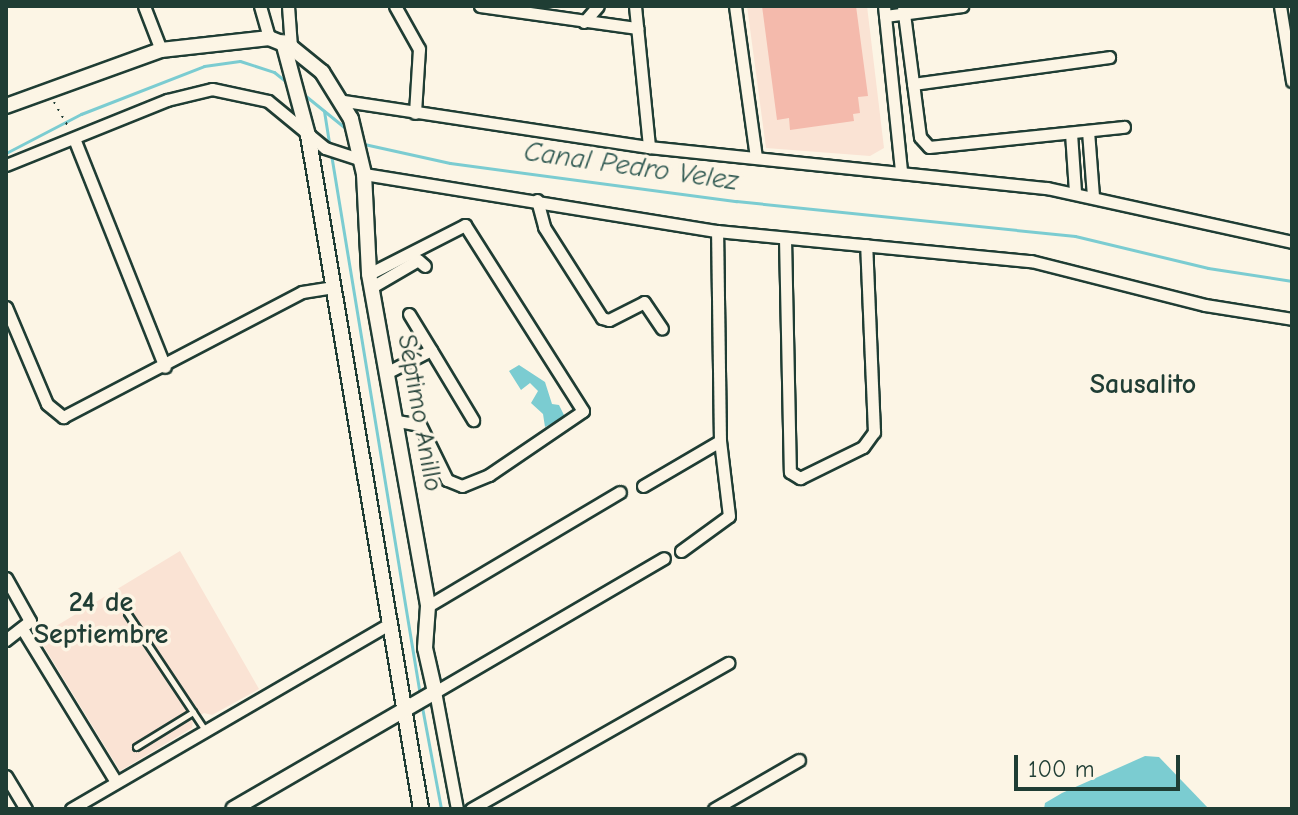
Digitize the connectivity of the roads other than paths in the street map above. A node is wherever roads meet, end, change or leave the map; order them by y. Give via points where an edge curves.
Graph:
1 (144, 6) edge
2 (260, 6) edge
3 (288, 6) edge
4 (395, 6) edge
5 (480, 6) edge
6 (598, 6) edge
7 (635, 6) edge
8 (735, 6) edge
9 (962, 6) edge
10 (1280, 6) edge
11 (526, 10) edge
12 (904, 10) edge
13 (884, 11) edge
14 (584, 22) junction
15 (637, 28) junction
16 (281, 42) junction
17 (161, 50) junction
18 (1109, 57) dead end
19 (1292, 81) edge
20 (913, 84) junction
21 (344, 101) junction
22 (6, 106) edge
23 (415, 113) junction
24 (1124, 127) dead end
25 (1088, 131) junction
26 (1071, 133) junction
27 (72, 135) junction
28 (308, 135) junction
29 (649, 147) junction
30 (756, 157) junction
31 (361, 163) junction
32 (6, 165) edge
33 (901, 170) junction
34 (1075, 192) junction
35 (1093, 196) junction
36 (537, 200) junction
37 (717, 231) junction
38 (785, 238) junction
39 (1292, 242) edge
40 (866, 245) junction
41 (425, 266) dead end
42 (370, 281) junction
43 (334, 287) junction
44 (6, 307) edge
45 (409, 314) dead end
46 (1292, 319) edge
47 (662, 329) dead end
48 (431, 350) junction
49 (165, 367) junction
50 (388, 372) junction
51 (473, 420) dead end
52 (398, 421) junction
53 (720, 441) junction
54 (643, 486) dead end
55 (620, 492) dead end
56 (681, 551) dead end
57 (664, 558) dead end
58 (6, 578) edge
59 (428, 606) junction
60 (127, 613) dead end
61 (386, 626) junction
62 (23, 630) junction
63 (6, 640) edge
64 (728, 663) dead end
65 (418, 701) junction
66 (193, 712) junction
67 (205, 731) junction
68 (136, 747) dead end
69 (799, 760) dead end
70 (6, 776) edge
71 (116, 782) junction
72 (26, 809) edge
73 (71, 809) edge
74 (233, 809) edge
75 (421, 809) edge
76 (457, 809) edge
77 (471, 809) edge
78 (714, 809) edge

1 - 17 street
2 - 16 street
3 - 16 street
4 - 23 street via 419,49
5 - 11 street
6 - 14 street
7 - 15 street
8 - 30 street
9 - 12 street
10 - 19 street
11 - 14 street
12 - 13 street
12 - 20 street
13 - 33 street
14 - 15 street
15 - 29 street
16 - 17 street
16 - 21 street, Séptimo Anillo via 322,72
16 - 28 street, Séptimo Anillo
17 - 22 street
18 - 20 street
20 - 26 street via 920,137 934,149
21 - 23 street
21 - 31 street, Séptimo Anillo
23 - 29 street
24 - 25 street
25 - 26 street
25 - 35 street
26 - 34 street
27 - 28 street via 212,89 268,101
27 - 32 street
27 - 49 street
28 - 31 street
28 - 43 street, Séptimo Anillo
29 - 30 street
30 - 33 street
31 - 36 street
31 - 42 street, Séptimo Anillo
33 - 34 street
34 - 35 street
35 - 39 street
36 - 37 street
36 - 47 street via 544,227 602,318 609,320 644,302
37 - 38 street
37 - 53 street
38 - 40 street
38 - 40 street via 790,472 800,478 863,447 874,432
40 - 46 street via 1031,261 1205,305
41 - 42 street via 418,260
42 - 50 street, Séptimo Anillo
42 - 52 street via 465,225 583,411 489,475 462,486 447,480 420,425
43 - 49 street via 302,292
43 - 61 street, Séptimo Anillo
44 - 49 street via 47,404 63,417
45 - 48 street
48 - 50 street
48 - 51 street
50 - 52 street, Séptimo Anillo
52 - 59 street, Séptimo Anillo
53 - 54 street
53 - 56 street via 728,518
55 - 59 street
57 - 65 street
58 - 62 street via 30,616
59 - 65 street, Séptimo Anillo
60 - 66 lane
61 - 65 street, Séptimo Anillo
61 - 67 street
62 - 63 street
62 - 71 street
64 - 77 street
65 - 74 street
65 - 75 street, Séptimo Anillo
65 - 76 street, Séptimo Anillo
66 - 67 lane
66 - 68 lane
67 - 71 street
69 - 78 street
70 - 72 street
71 - 73 street

